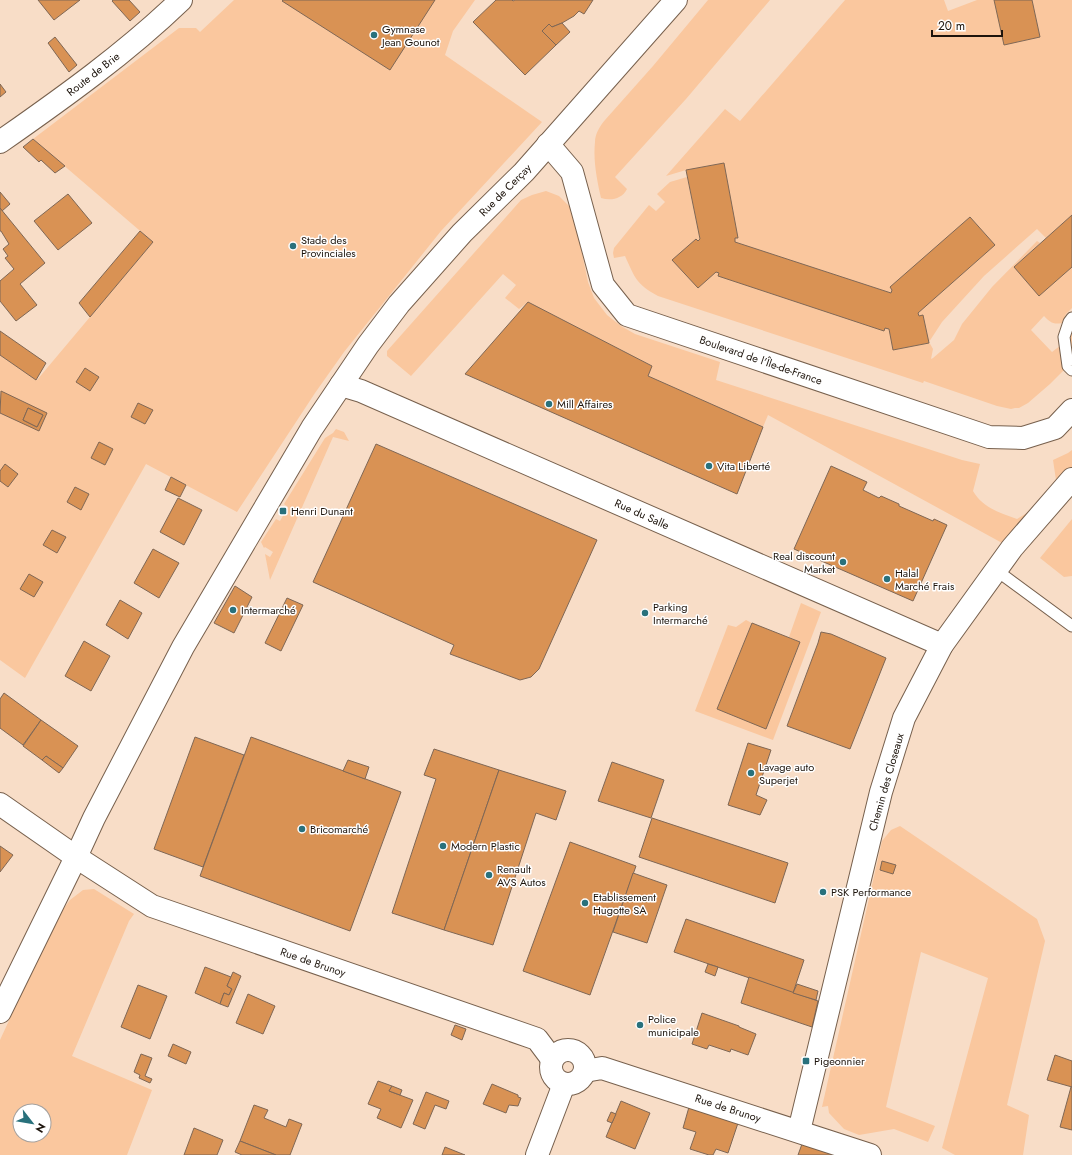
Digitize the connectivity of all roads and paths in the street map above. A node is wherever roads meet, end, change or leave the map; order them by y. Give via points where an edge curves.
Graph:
1 (181, 0) edge
2 (676, 0) edge
3 (0, 142) edge
4 (548, 144) junction
5 (1072, 318) edge
6 (1072, 370) edge
7 (341, 385) junction
8 (1072, 410) edge
9 (1072, 479) edge
10 (996, 570) junction
11 (1072, 626) edge
12 (942, 645) junction
13 (0, 804) edge
14 (76, 857) junction
15 (0, 1012) edge
16 (552, 1060) junction
17 (585, 1071) junction
18 (564, 1084) junction
19 (799, 1131) junction
20 (537, 1155) edge
21 (870, 1155) edge

1 - 3 street, Route de Brie via 127,48 55,104
2 - 4 street, Rue de Cerçay
4 - 7 street, Rue de Cerçay via 524,172 462,233 399,304
4 - 8 street, Boulevard de l'Île-de-France via 572,172 604,285 627,315 989,437 1023,438 1055,428
5 - 6 lane via 1064,337 1068,366
7 - 12 street, Rue du Salle via 360,391
7 - 14 street, Rue de Cerçay via 312,428 183,647
9 - 10 street, Chemin des Closeaux
10 - 11 lane
10 - 12 street, Chemin des Closeaux
12 - 19 street, Chemin des Closeaux via 904,718 881,792
13 - 14 street, Rue de Brunoy
14 - 15 street, Rue de Cerçay
14 - 16 street, Rue de Brunoy via 152,906 537,1039
16 - 17 street via 560,1052 571,1050 584,1060
16 - 18 street via 552,1075 559,1083
17 - 18 street via 575,1083
17 - 19 street, Rue de Brunoy via 602,1068
18 - 20 street
19 - 21 street, Rue de Brunoy

